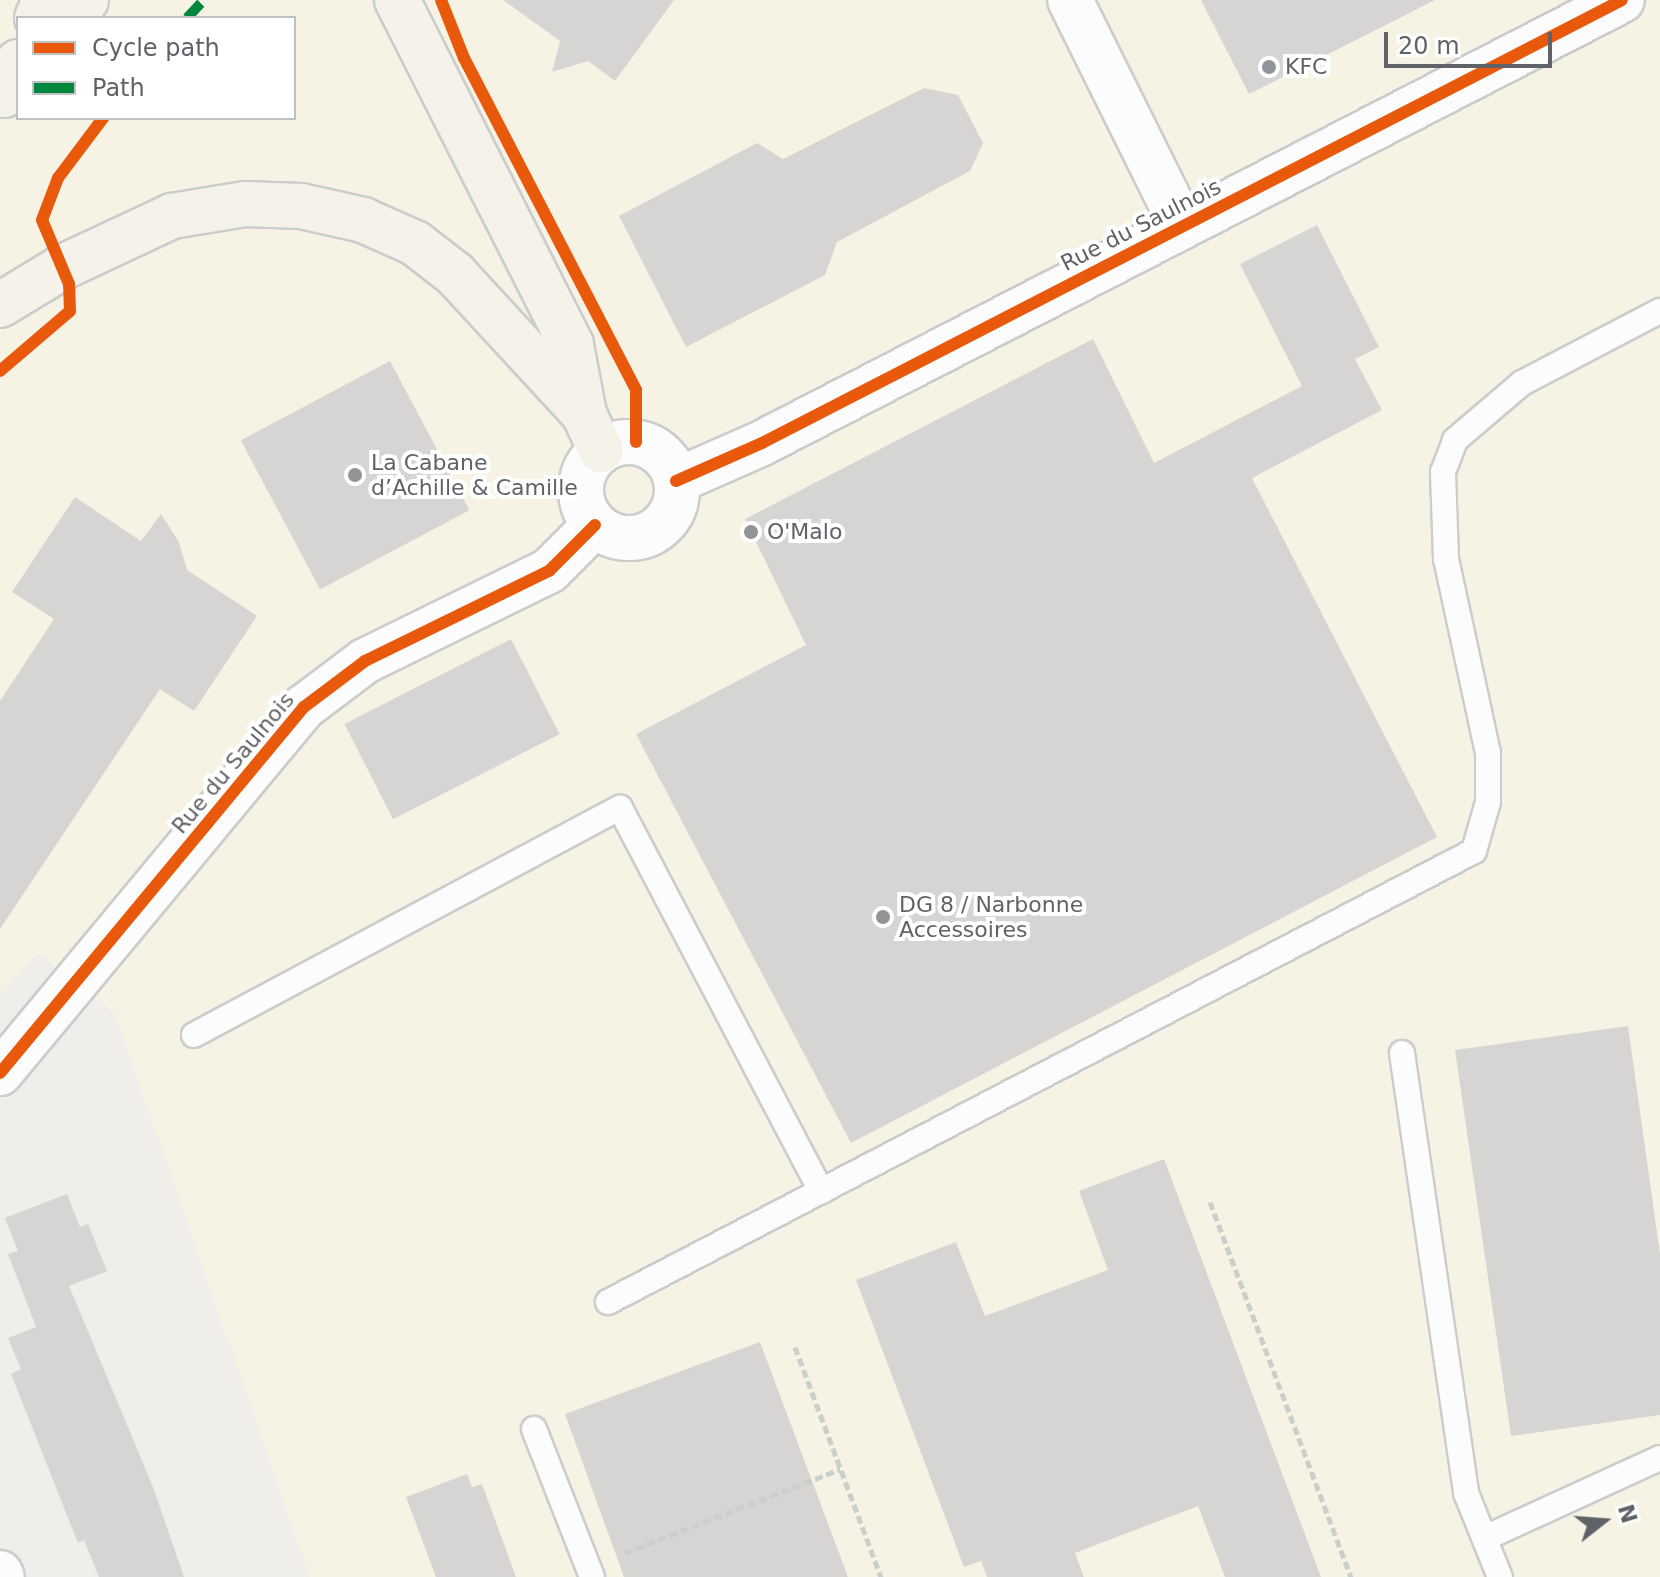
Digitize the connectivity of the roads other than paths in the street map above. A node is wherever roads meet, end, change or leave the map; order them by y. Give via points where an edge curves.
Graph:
1 (86, 0) edge
2 (397, 0) edge
3 (1070, 0) edge
4 (1622, 0) edge
5 (72, 16) edge
6 (1182, 226) junction
7 (0, 305) edge
8 (1660, 311) edge
9 (592, 432) junction
10 (676, 481) junction
11 (595, 525) junction
12 (194, 1035) dead end
13 (1402, 1053) dead end
14 (0, 1073) edge
15 (821, 1191) junction
16 (608, 1302) dead end
17 (534, 1429) dead end
18 (1660, 1458) edge
19 (1485, 1538) junction
20 (590, 1572) edge
21 (1500, 1577) edge

1 - 5 main road
2 - 9 main road via 571,345
3 - 6 street
4 - 6 street, Rue du Saulnois
6 - 10 street, Rue du Saulnois via 762,443
7 - 9 main road via 61,268 172,216 245,204 301,206 363,220 415,243 455,274
8 - 15 lane via 1522,383 1455,440 1443,472 1446,559 1488,753 1488,802 1474,851
9 - 10 street via 650,446 662,455
9 - 11 street via 581,500
10 - 11 street via 669,518 648,535 620,538
11 - 14 street, Rue du Saulnois via 549,571 365,661 304,707
12 - 15 lane via 620,808
13 - 19 lane via 1466,1493
15 - 16 lane
17 - 20 lane
18 - 19 lane
19 - 21 lane

